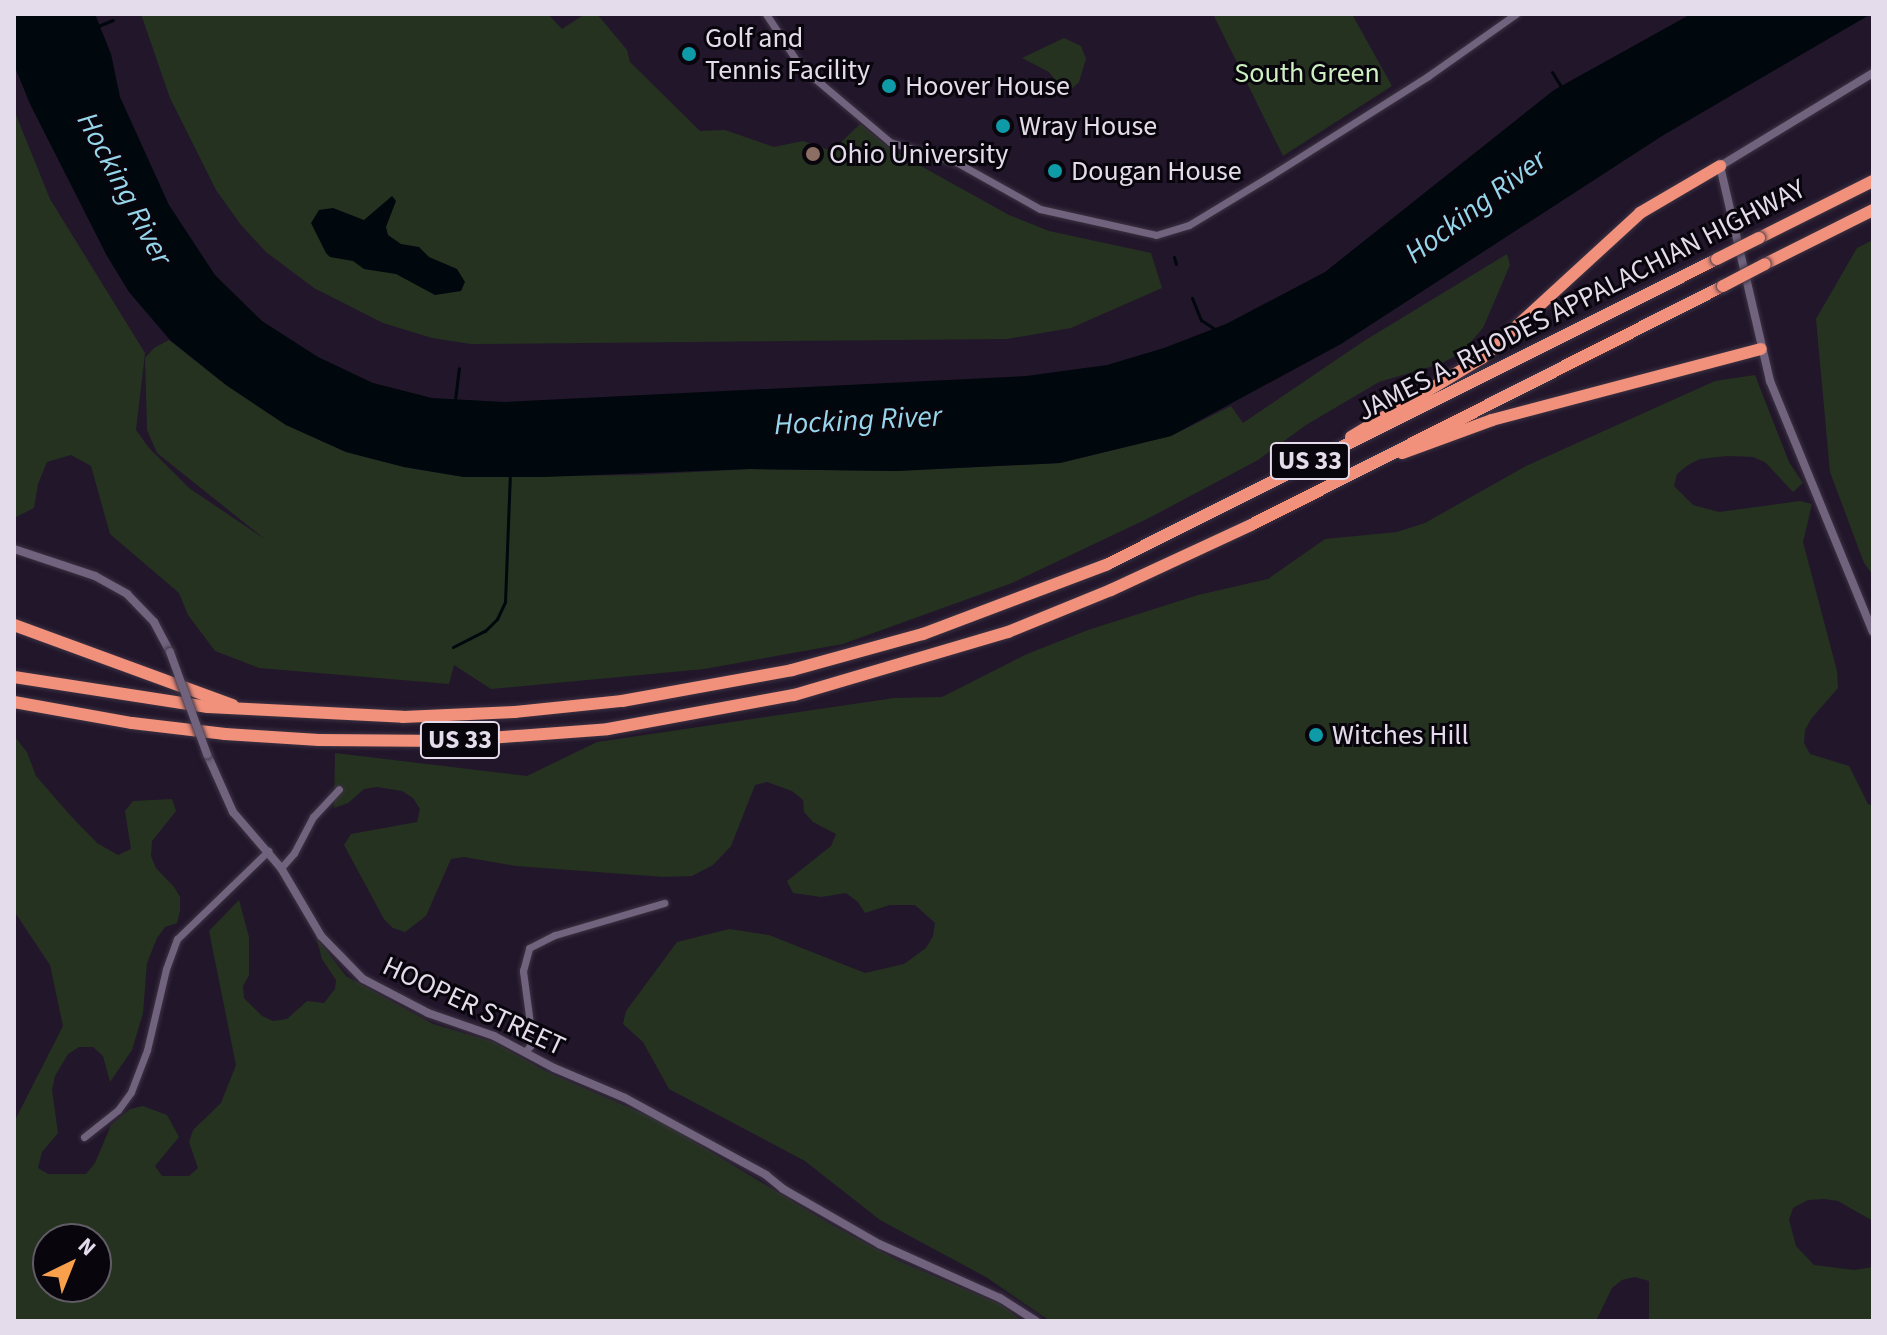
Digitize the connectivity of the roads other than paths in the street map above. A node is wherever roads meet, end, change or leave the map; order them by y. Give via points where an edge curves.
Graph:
1 (766, 14) edge
2 (1516, 14) edge
3 (1873, 73) edge
4 (1720, 166) junction
5 (1873, 181) edge
6 (1873, 210) edge
7 (1761, 349) junction
8 (1334, 448) junction
9 (1380, 460) junction
10 (14, 549) edge
11 (14, 625) edge
12 (1873, 632) edge
13 (14, 677) edge
14 (14, 702) edge
15 (255, 712) junction
16 (339, 789) dead end
17 (268, 851) junction
18 (281, 868) junction
19 (664, 903) dead end
20 (525, 1052) junction
21 (84, 1137) dead end
22 (1036, 1321) edge

1 - 2 street via 800,66 890,142 956,162 1040,209 1156,235 1189,225 1270,176
3 - 4 street
4 - 7 street
4 - 8 highway via 1640,213 1482,358
5 - 8 highway, JAMES A. RHODES APPALACHIAN HIGHWAY / US 33, bridge
6 - 9 highway, JAMES A. RHODES APPALACHIAN HIGHWAY / US 33, bridge
7 - 9 highway via 1492,420
7 - 12 street via 1794,444
8 - 15 highway, JAMES A. RHODES APPALACHIAN HIGHWAY / US 33 via 1082,575 923,634 792,670 622,701 515,712 391,717
9 - 14 highway, JAMES A. RHODES APPALACHIAN HIGHWAY / US 33 via 1111,590 1008,632 794,695 658,722 516,738 319,740 178,729
10 - 17 street, HOOPER STREET, bridge via 95,576 127,594 154,622 233,812
11 - 15 highway
13 - 15 highway, JAMES A. RHODES APPALACHIAN HIGHWAY / US 33 via 163,703
16 - 18 street via 313,817
17 - 18 street, HOOPER STREET
17 - 21 street via 177,939 131,1092 118,1110
18 - 20 street, HOOPER STREET via 321,936 363,979 428,1013
19 - 20 street via 555,935 529,948 523,971 531,1031
20 - 22 street, HOOPER STREET via 625,1098 879,1244 1000,1298

